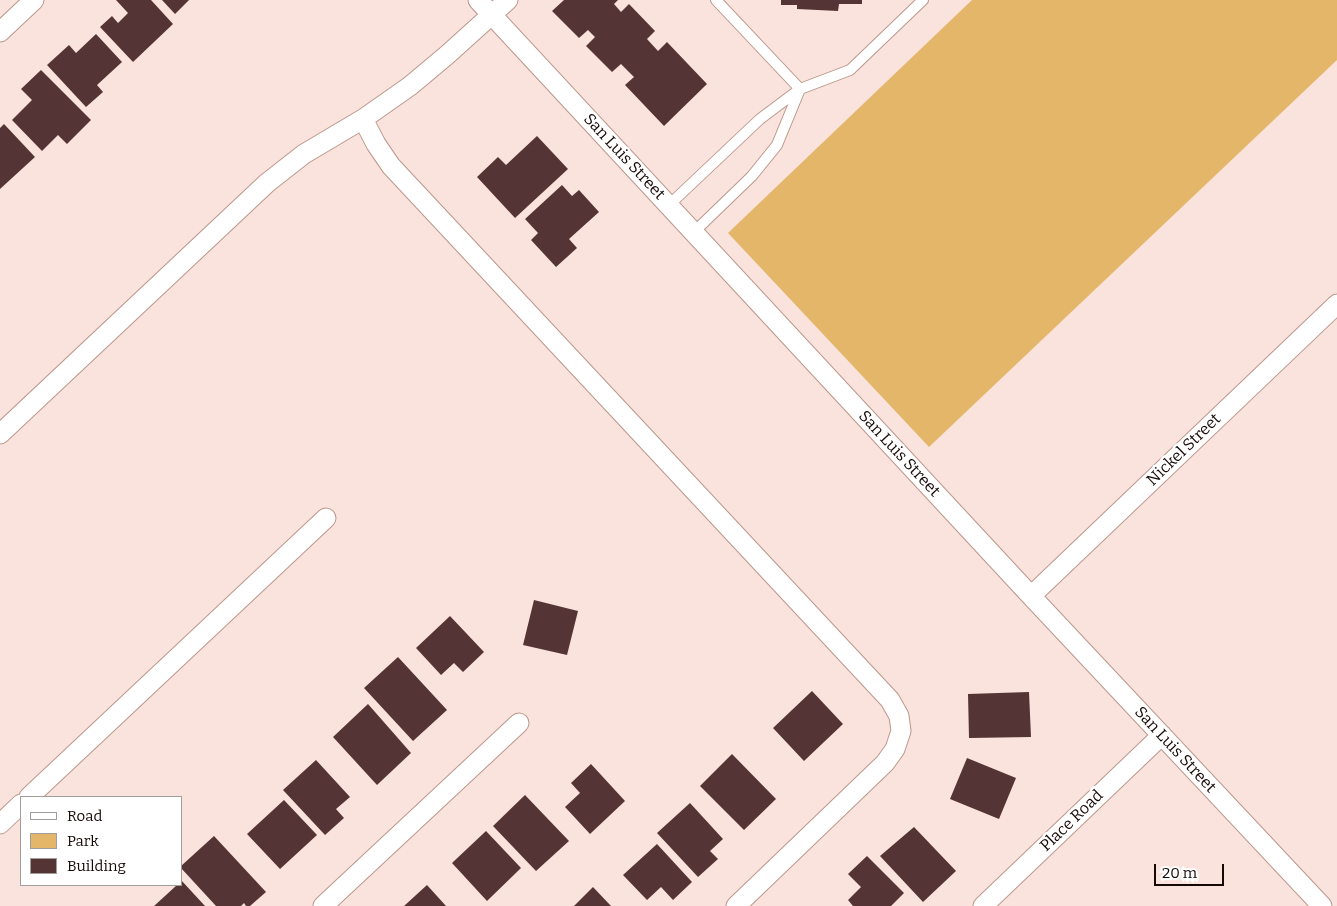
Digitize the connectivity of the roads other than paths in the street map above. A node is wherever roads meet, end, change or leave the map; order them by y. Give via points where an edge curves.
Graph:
1 (34, 0) edge
2 (478, 0) edge
3 (508, 0) edge
4 (716, 0) edge
5 (923, 0) edge
6 (492, 15) junction
7 (0, 32) edge
8 (800, 89) junction
9 (363, 119) junction
10 (668, 205) junction
11 (694, 232) junction
12 (1337, 304) edge
13 (0, 434) edge
14 (326, 518) dead end
15 (1030, 596) junction
16 (519, 723) dead end
17 (1162, 735) junction
18 (30, 796) edge
19 (20, 805) edge
20 (0, 824) edge
21 (323, 906) edge
22 (736, 906) edge
23 (982, 906) edge
24 (1322, 906) edge

1 - 7 street
2 - 6 street, San Luis Street
3 - 6 street
4 - 8 lane
5 - 8 lane via 850,70
6 - 9 street via 410,86
6 - 10 street, San Luis Street
8 - 10 lane via 760,119
8 - 11 lane via 777,144 752,176
9 - 13 street via 304,154 267,183
9 - 22 street via 391,166 890,700 899,716 901,731 895,749 885,763
10 - 11 street, San Luis Street
11 - 15 street, San Luis Street
12 - 15 street, Nickel Street
14 - 18 street
15 - 17 street, San Luis Street
16 - 21 street
17 - 23 street, Place Road
17 - 24 street, San Luis Street
19 - 20 street

